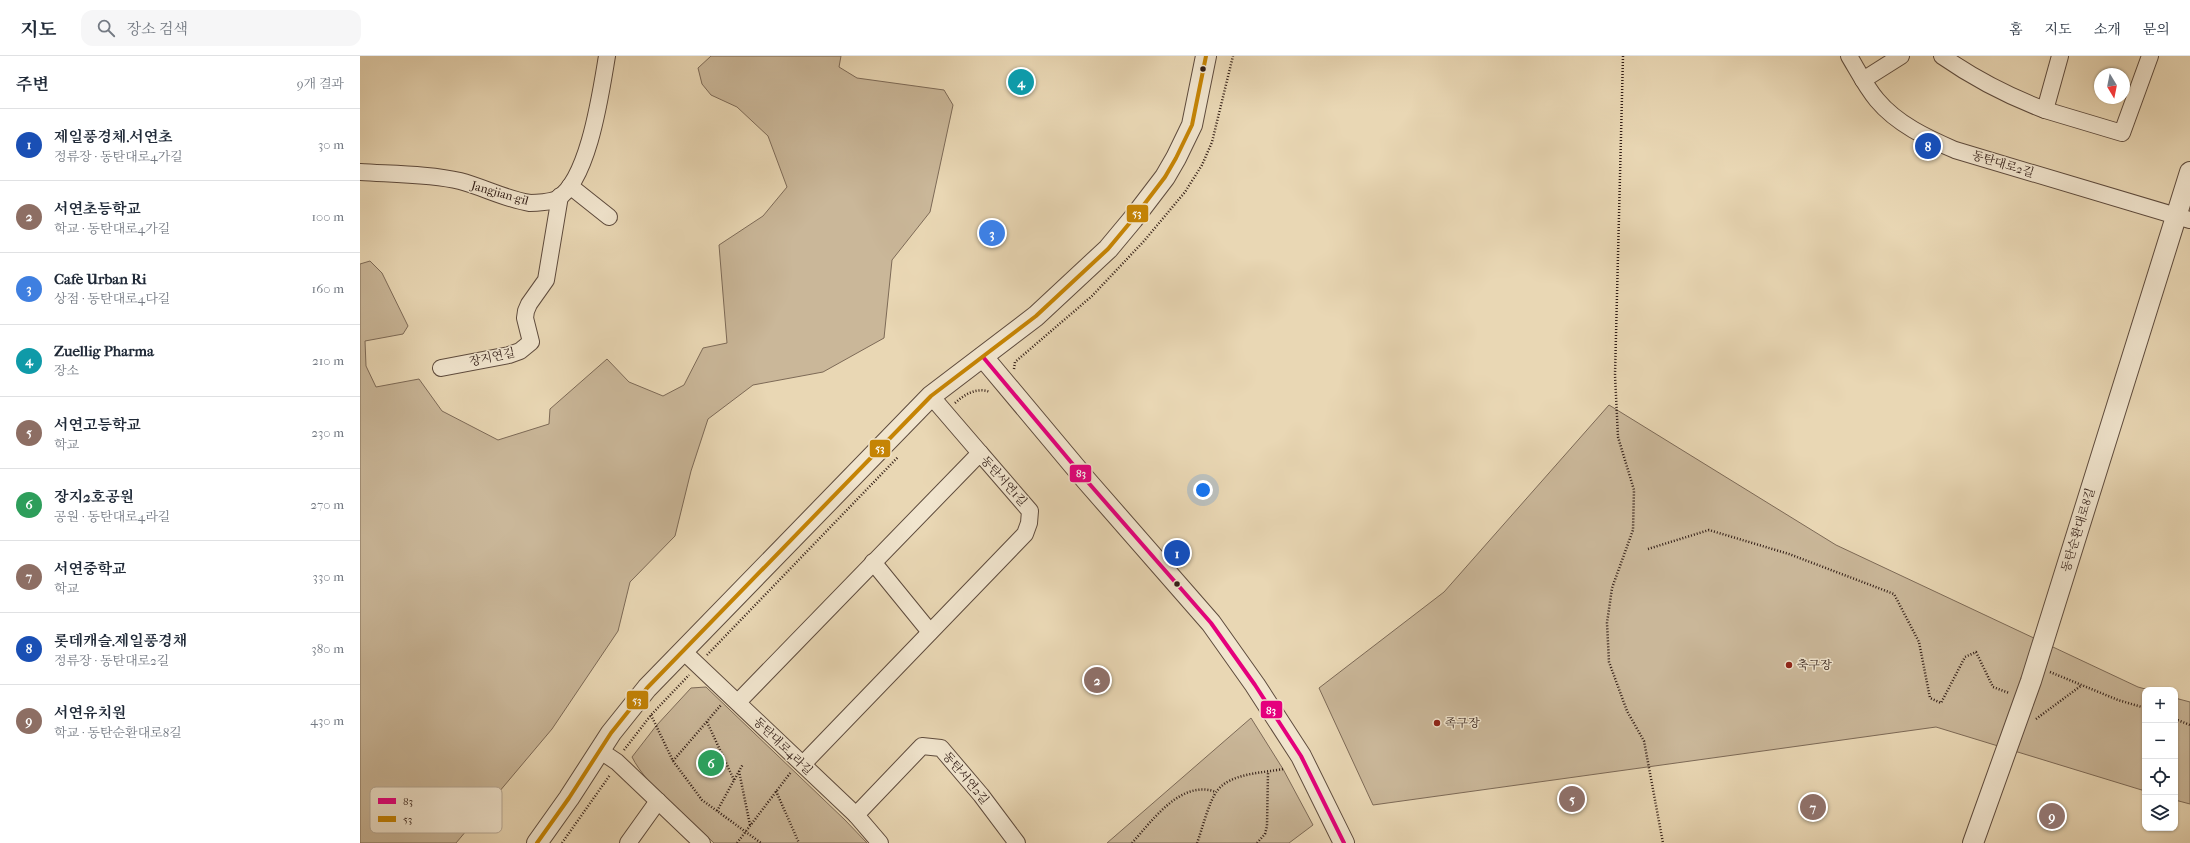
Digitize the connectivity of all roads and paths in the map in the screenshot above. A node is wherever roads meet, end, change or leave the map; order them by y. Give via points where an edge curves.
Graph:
1 (607, 56) edge
2 (1206, 56) edge
3 (1233, 56) edge
4 (1623, 56) edge
5 (1849, 56) edge
6 (1901, 56) edge
7 (1942, 56) edge
8 (2060, 56) edge
9 (2150, 56) edge
10 (1863, 80) junction
11 (2045, 110) junction
12 (1212, 142) dead end
13 (360, 172) edge
14 (2190, 172) edge
15 (565, 191) junction
16 (609, 217) dead end
17 (2183, 218) edge
18 (983, 356) junction
19 (440, 368) dead end
20 (992, 393) dead end
21 (931, 396) junction
22 (958, 400) dead end
23 (902, 453) dead end
24 (980, 453) junction
25 (1648, 549) dead end
26 (873, 562) junction
27 (930, 632) junction
28 (683, 651) junction
29 (708, 654) dead end
30 (2047, 671) dead end
31 (686, 678) dead end
32 (2082, 685) junction
33 (2014, 694) dead end
34 (734, 699) junction
35 (2142, 707) edge
36 (652, 715) junction
37 (2178, 720) edge
38 (707, 722) junction
39 (2031, 723) dead end
40 (2190, 725) edge
41 (599, 750) junction
42 (624, 750) dead end
43 (673, 762) junction
44 (743, 764) dead end
45 (803, 764) junction
46 (1283, 769) dead end
47 (739, 771) junction
48 (1268, 772) junction
49 (610, 774) dead end
50 (734, 780) junction
51 (776, 791) junction
52 (1216, 792) junction
53 (658, 801) junction
54 (717, 811) junction
55 (856, 815) junction
56 (750, 826) junction
57 (745, 832) junction
58 (537, 843) edge
59 (562, 843) edge
60 (628, 843) edge
61 (702, 843) edge
62 (737, 843) edge
63 (761, 843) edge
64 (799, 843) edge
65 (880, 843) edge
66 (1017, 843) edge
67 (1132, 843) edge
68 (1197, 843) edge
69 (1257, 843) edge
70 (1344, 843) edge
71 (1663, 843) edge
72 (1973, 843) edge

1 - 15 street via 595,124 584,156
2 - 18 street via 1192,125 1165,176 1133,219 1076,280 1036,316
3 - 12 path
4 - 71 path via 1615,375 1618,437 1634,490 1633,530 1612,588 1607,623 1609,662 1627,711 1644,741
5 - 10 street, 동탄대로2길
6 - 10 street
7 - 11 street via 2008,96
8 - 11 street
9 - 11 street via 2122,133
10 - 17 street, 동탄대로2길 via 1877,101 1898,120 1923,136 1949,147
13 - 15 street, Jangjian-gil via 460,181 530,203 556,200
14 - 17 street, 동탄순환대로8길
15 - 16 street
15 - 19 street, 장지연길 via 546,280 528,304 526,311 525,318 531,342 510,355
17 - 72 street, 동탄순환대로8길 via 2030,681
18 - 21 street
18 - 70 street via 1086,480 1211,623 1255,684 1301,756
20 - 22 path via 977,391
21 - 24 street
21 - 28 street
23 - 29 path
24 - 26 street, 동탄서연1길
24 - 27 street, 동탄서연1길 via 1030,511 1029,523 1024,534
25 - 33 path via 1709,530 1789,554 1894,594 1919,642 1930,698 1941,703 1965,657 1976,652 1993,687
26 - 27 street
26 - 34 street, 동탄서연1길
27 - 45 street, 동탄서연1길
28 - 34 street, 동탄대로4라길
28 - 41 street via 647,688
30 - 32 path
31 - 36 path
32 - 35 path
32 - 39 path
34 - 38 path
34 - 45 street, 동탄대로4라길
36 - 42 path
36 - 43 path
37 - 40 path
38 - 43 path
38 - 50 path
41 - 53 street via 617,762
41 - 58 street
43 - 54 path via 702,800
44 - 47 path
45 - 51 path via 792,770
45 - 55 street, 동탄대로4라길
46 - 48 path
47 - 50 path
47 - 56 path
48 - 52 path via 1236,778 1225,783
48 - 69 path via 1268,826
49 - 59 path
50 - 54 path
51 - 56 path
51 - 64 path
52 - 67 path via 1206,788 1185,793 1165,807
52 - 68 path
53 - 60 street
53 - 61 street
54 - 57 path
55 - 65 street, 동탄대로4라길
55 - 66 street, 동탄서연2길 via 922,746 941,748 982,795
56 - 57 path
57 - 62 path
57 - 63 path

